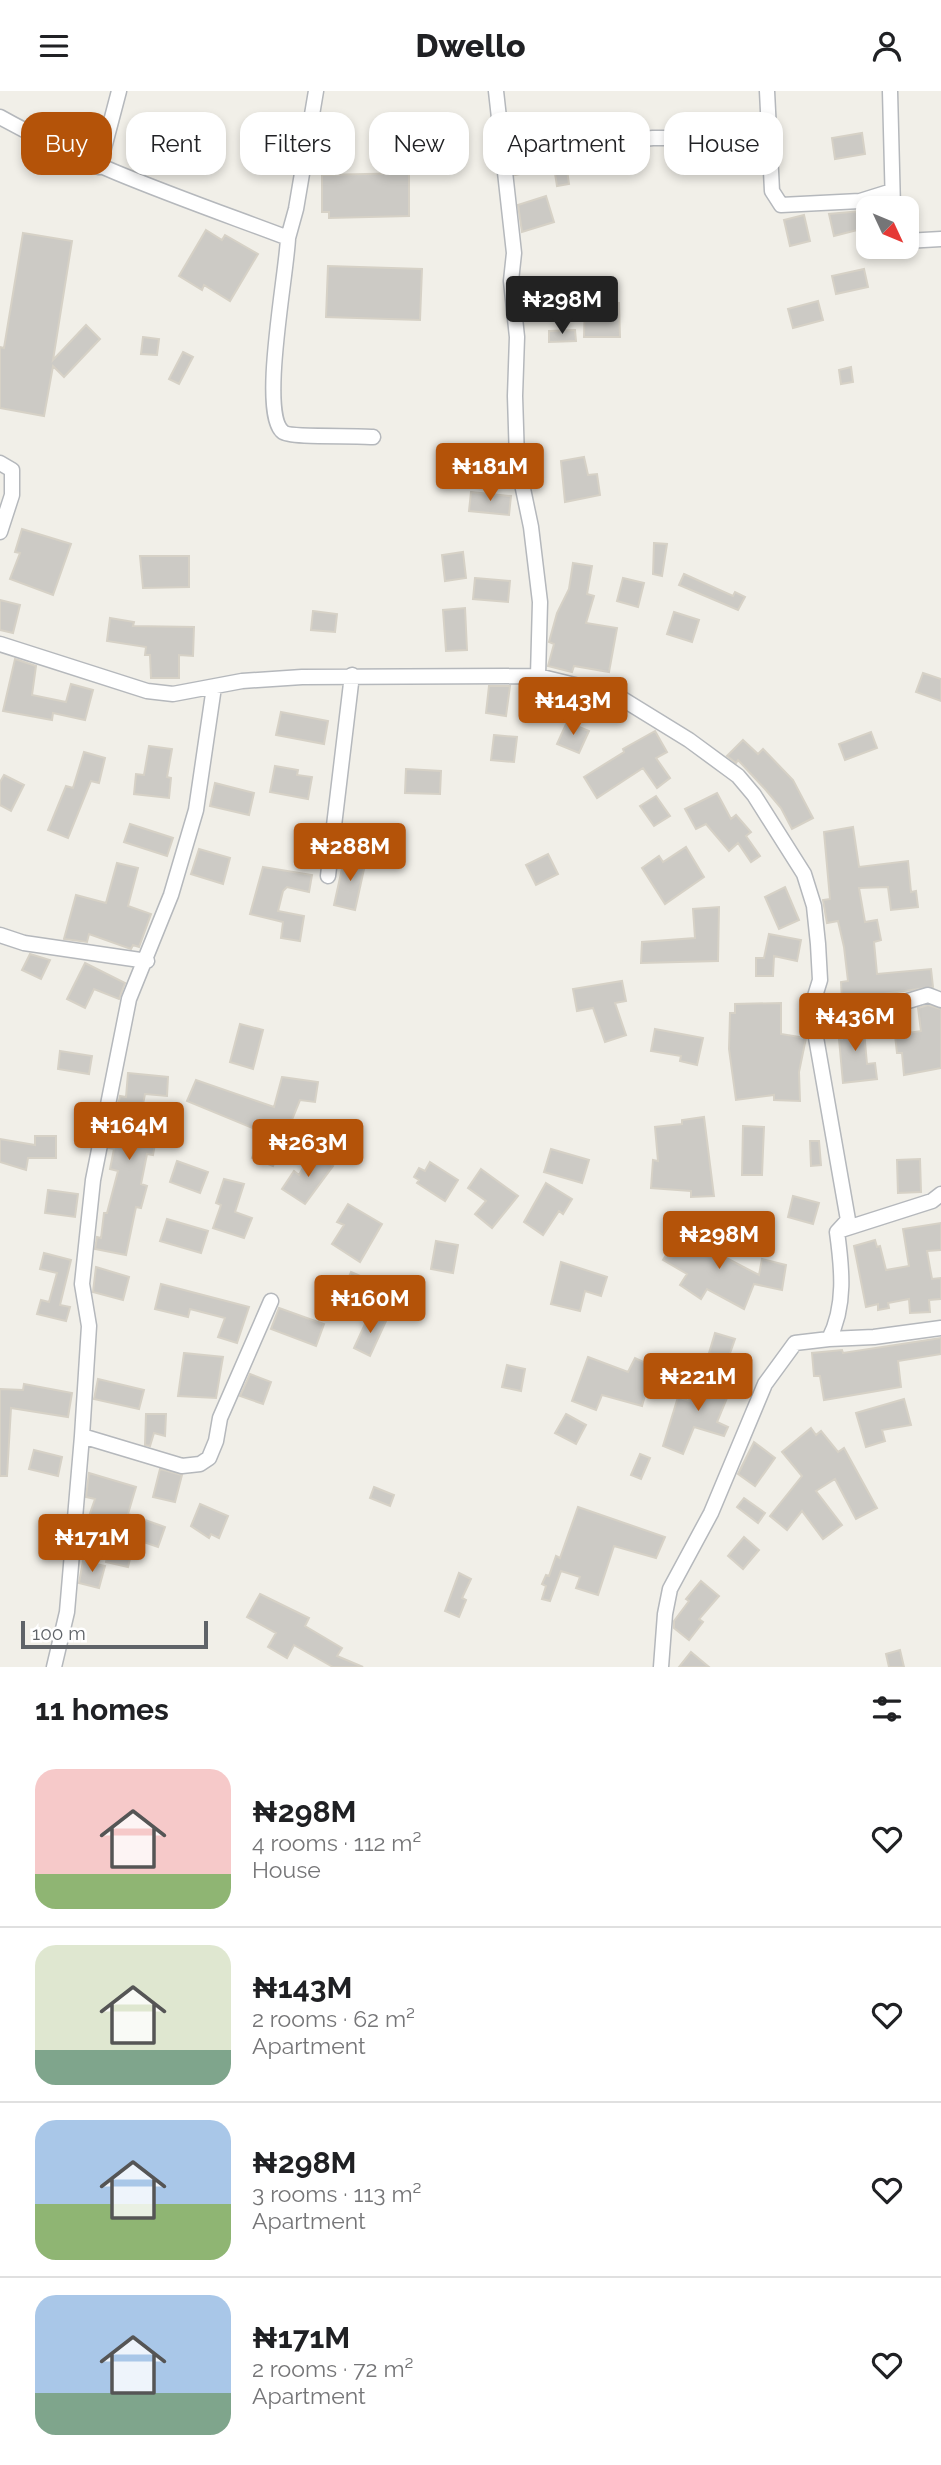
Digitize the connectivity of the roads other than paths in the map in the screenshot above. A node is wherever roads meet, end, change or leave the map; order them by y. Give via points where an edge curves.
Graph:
1 (119, 91) edge
2 (316, 91) edge
3 (496, 91) edge
4 (766, 91) edge
5 (890, 91) edge
6 (498, 112) edge
7 (767, 112) edge
8 (0, 117) edge
9 (112, 118) edge
10 (21, 129) edge
11 (112, 172) edge
12 (505, 175) edge
13 (771, 175) edge
14 (892, 191) junction
15 (892, 196) edge
16 (288, 238) junction
17 (941, 239) edge
18 (919, 240) edge
19 (373, 437) dead end
20 (0, 463) edge
21 (0, 532) edge
22 (0, 644) edge
23 (352, 675) junction
24 (538, 676) junction
25 (214, 687) junction
26 (328, 876) dead end
27 (0, 935) edge
28 (147, 961) junction
29 (941, 1000) edge
30 (811, 1009) junction
31 (941, 1194) edge
32 (837, 1231) junction
33 (271, 1301) dead end
34 (941, 1328) edge
35 (829, 1339) junction
36 (82, 1436) junction
37 (54, 1667) edge
38 (661, 1667) edge

1 - 9 street
2 - 16 street
3 - 6 street
4 - 7 street
5 - 14 street
8 - 10 street
11 - 16 street
12 - 24 street via 514,253 517,460 540,602
13 - 14 street via 772,191 781,205 860,201
14 - 15 street
16 - 19 street via 272,366 275,423 284,434 300,437
17 - 18 street
20 - 21 street via 12,470 12,495
22 - 25 street via 147,691 173,694
23 - 24 street
23 - 25 street via 254,680
23 - 26 street
24 - 30 street via 616,695 722,762 754,795 810,888 820,980
25 - 28 street via 197,810
27 - 28 street via 24,943
28 - 36 street via 129,999 91,1194 82,1284 89,1326
29 - 30 street via 928,995 875,1011
30 - 32 street via 848,1220
31 - 32 street via 932,1201
32 - 35 street via 842,1265 840,1300 838,1321
33 - 36 street via 225,1406 209,1458 182,1466
34 - 35 street
35 - 38 street via 796,1343 765,1384 711,1513 670,1589
36 - 37 street via 67,1612

